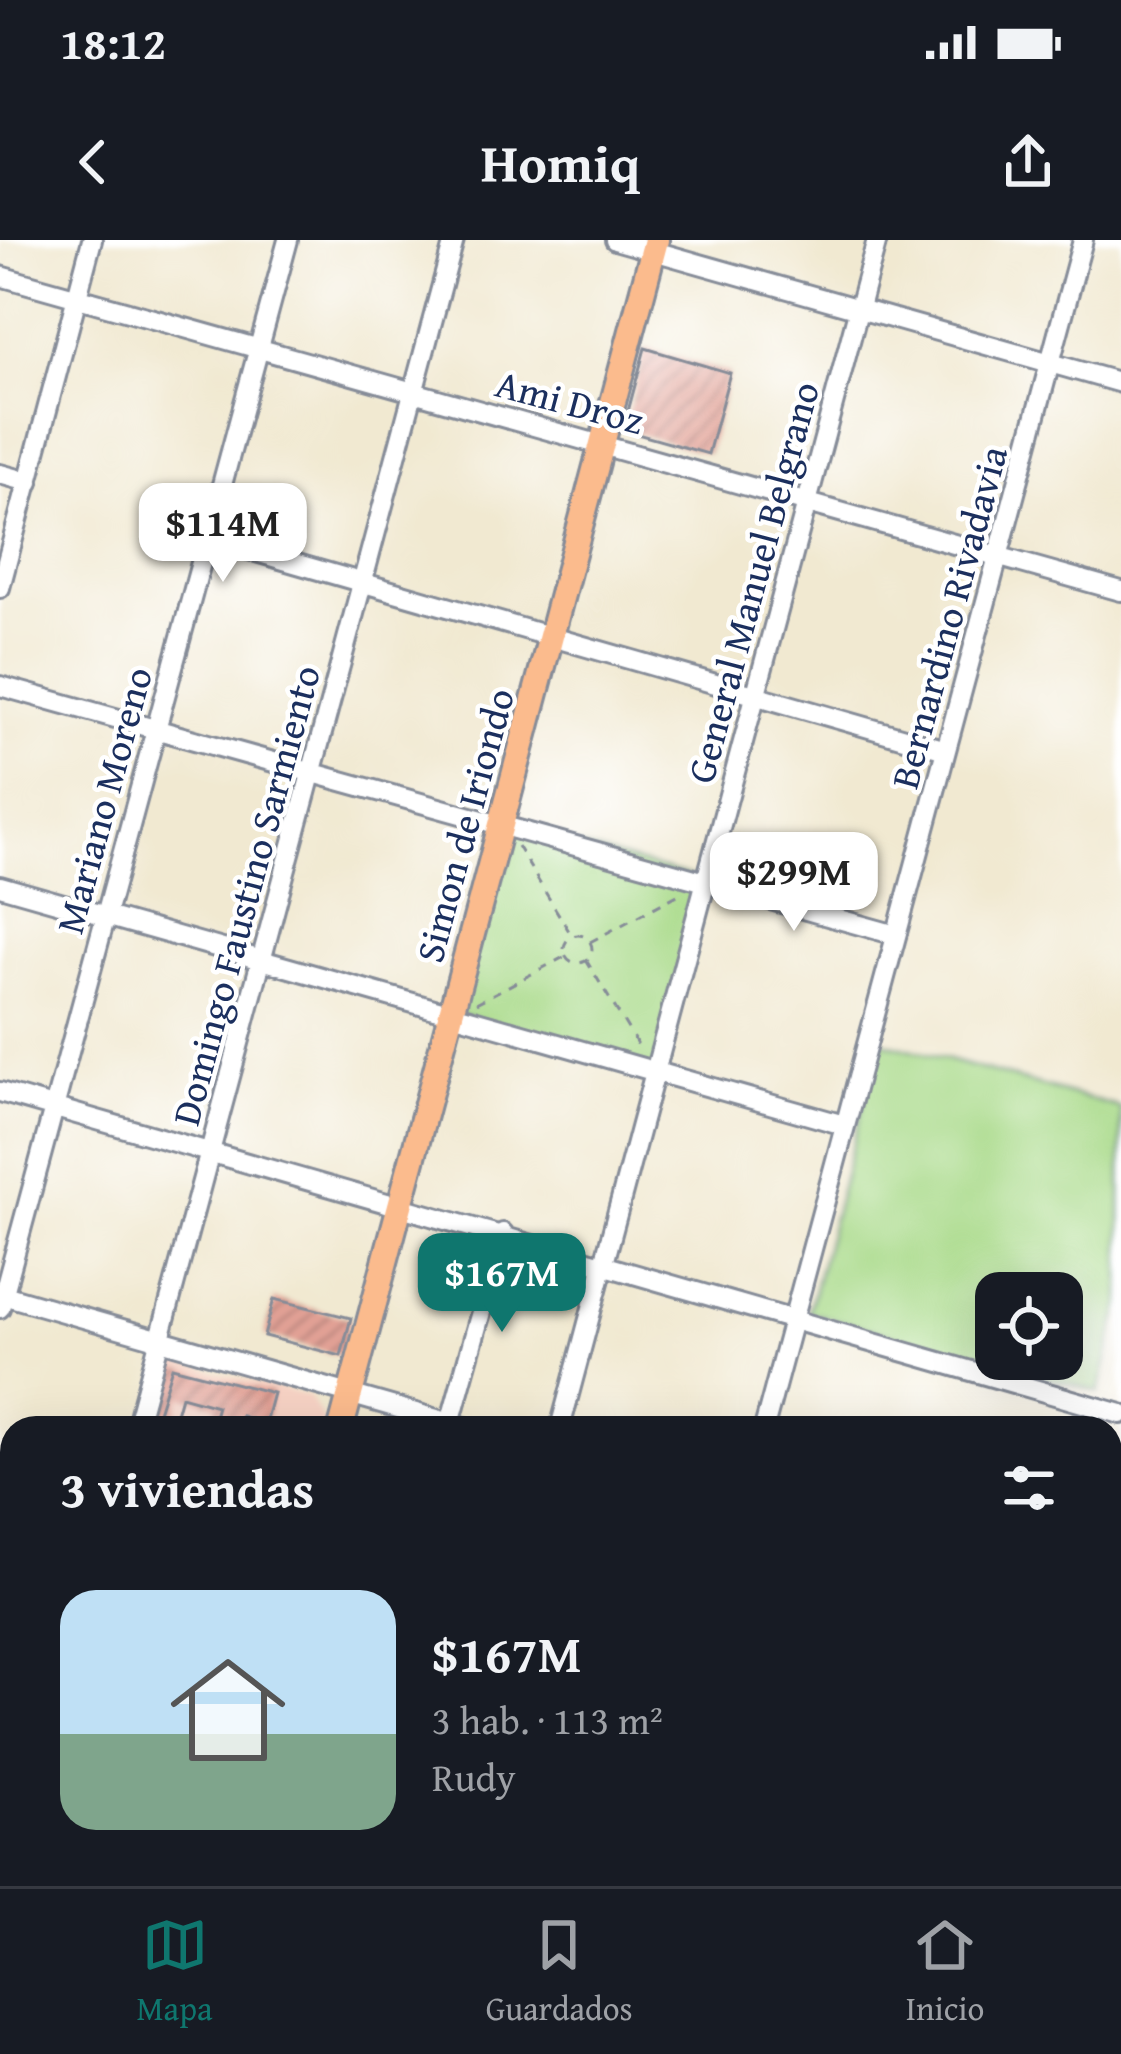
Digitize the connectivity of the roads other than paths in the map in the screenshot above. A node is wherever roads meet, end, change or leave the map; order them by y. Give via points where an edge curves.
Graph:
1 (92, 240) edge
2 (288, 240) edge
3 (454, 240) edge
4 (615, 240) edge
5 (877, 240) edge
6 (1083, 240) edge
7 (654, 245) edge
8 (0, 276) edge
9 (76, 297) junction
10 (860, 308) junction
11 (258, 349) junction
12 (1050, 363) junction
13 (1121, 382) edge
14 (414, 392) junction
15 (603, 445) junction
16 (0, 474) edge
17 (28, 482) junction
18 (808, 500) junction
19 (207, 538) junction
20 (999, 554) junction
21 (363, 582) junction
22 (0, 587) edge
23 (1121, 591) edge
24 (551, 636) junction
25 (0, 686) edge
26 (756, 694) junction
27 (156, 729) junction
28 (946, 750) junction
29 (312, 772) junction
30 (500, 825) junction
31 (706, 881) junction
32 (0, 886) edge
33 (106, 915) junction
34 (896, 935) junction
35 (262, 959) junction
36 (458, 1011) junction
37 (652, 1068) junction
38 (0, 1092) edge
39 (54, 1107) junction
40 (844, 1125) junction
41 (211, 1151) junction
42 (402, 1205) junction
43 (503, 1233) junction
44 (604, 1263) junction
45 (1, 1299) edge
46 (792, 1324) junction
47 (160, 1340) junction
48 (350, 1394) junction
49 (1121, 1414) edge
50 (139, 1416) edge
51 (344, 1416) edge
52 (427, 1416) edge
53 (461, 1416) edge
54 (563, 1416) edge
55 (767, 1416) edge

1 - 9 street
2 - 11 street, Mariano Moreno
3 - 14 street, Domingo Faustino Sarmiento
4 - 7 street
5 - 10 street, General Manuel Belgrano
6 - 12 street, Bernardino Rivadavia
7 - 10 street
7 - 15 main road, Simon de Iriondo
8 - 9 street, Ami Droz
9 - 11 street, Ami Droz
9 - 17 street
10 - 12 street
10 - 18 street, General Manuel Belgrano
11 - 14 street, Ami Droz
11 - 19 street, Mariano Moreno
12 - 13 street
12 - 20 street, Bernardino Rivadavia
14 - 15 street, Ami Droz
14 - 21 street, Domingo Faustino Sarmiento
15 - 18 street, Ami Droz
15 - 24 main road, Simon de Iriondo
16 - 17 street
17 - 22 street
18 - 20 street, Ami Droz
18 - 26 street, General Manuel Belgrano
19 - 21 street
19 - 27 street, Mariano Moreno
20 - 23 street, Ami Droz
20 - 28 street, Bernardino Rivadavia
21 - 24 street
21 - 29 street, Domingo Faustino Sarmiento
24 - 26 street
24 - 30 main road, Simon de Iriondo
25 - 27 street
26 - 28 street
26 - 31 street, General Manuel Belgrano
27 - 29 street
27 - 33 street, Mariano Moreno
28 - 34 street, Bernardino Rivadavia
29 - 30 street
29 - 35 street, Domingo Faustino Sarmiento
30 - 31 street
30 - 36 main road, Simon de Iriondo
31 - 34 street
31 - 37 street, General Manuel Belgrano
32 - 33 street
33 - 35 street
33 - 39 street, Mariano Moreno
34 - 40 street, Bernardino Rivadavia
35 - 36 street
35 - 41 street, Domingo Faustino Sarmiento
36 - 37 street
36 - 42 main road, Simon de Iriondo
37 - 40 street
37 - 44 street, General Manuel Belgrano
38 - 39 street
39 - 41 street
39 - 45 street, Mariano Moreno
40 - 46 street, Bernardino Rivadavia
41 - 42 street
41 - 47 street, Domingo Faustino Sarmiento
42 - 43 street
42 - 48 main road, Simon de Iriondo
43 - 44 street
43 - 53 street
44 - 46 street
44 - 54 street, General Manuel Belgrano
45 - 47 street
46 - 49 street
46 - 55 street, Bernardino Rivadavia
47 - 48 street
47 - 50 street, Domingo Faustino Sarmiento
48 - 51 main road, Simon de Iriondo
48 - 52 street

